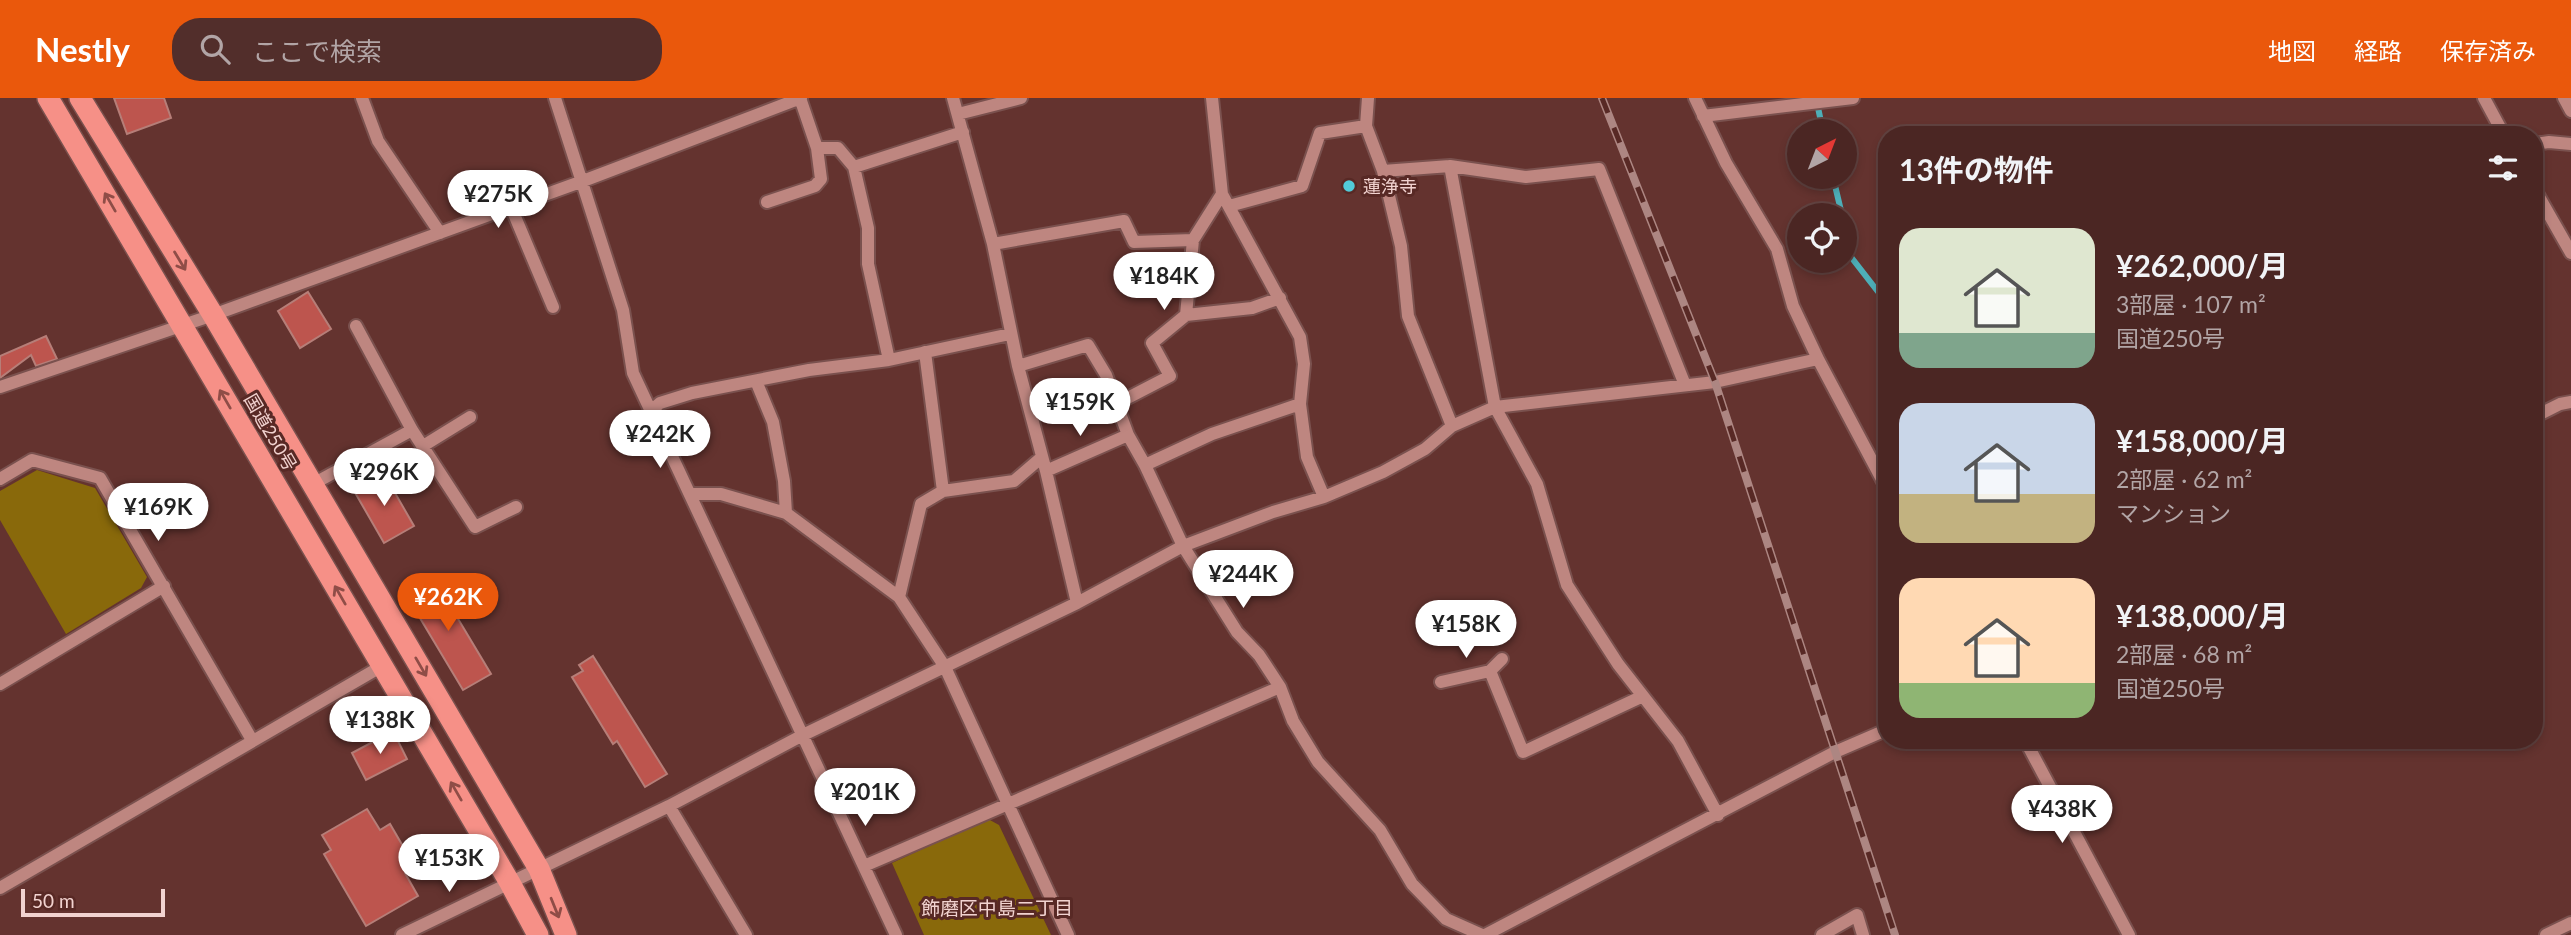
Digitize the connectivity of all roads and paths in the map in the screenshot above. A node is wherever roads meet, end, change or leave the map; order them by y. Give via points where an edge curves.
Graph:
1 (48, 98) edge
2 (80, 98) edge
3 (362, 98) edge
4 (555, 98) edge
5 (801, 98) edge
6 (953, 98) edge
7 (1020, 98) edge
8 (1212, 98) edge
9 (1368, 98) edge
10 (1695, 98) edge
11 (1853, 98) edge
12 (2484, 98) edge
13 (2564, 98) edge
14 (2571, 111) edge
15 (958, 114) junction
16 (1703, 116) junction
17 (1366, 126) junction
18 (2499, 126) edge
19 (963, 132) junction
20 (2543, 143) edge
21 (2571, 144) edge
22 (817, 148) junction
23 (1451, 166) junction
24 (854, 167) junction
25 (1382, 171) junction
26 (583, 181) junction
27 (1222, 194) junction
28 (767, 202) dead end
29 (2543, 204) edge
30 (1228, 206) junction
31 (511, 207) junction
32 (440, 233) junction
33 (1193, 240) junction
34 (993, 244) junction
35 (2571, 253) edge
36 (1280, 298) junction
37 (552, 307) dead end
38 (213, 315) junction
39 (1186, 315) junction
40 (182, 325) junction
41 (356, 326) dead end
42 (1010, 334) junction
43 (925, 352) junction
44 (1818, 359) junction
45 (889, 360) junction
46 (1018, 366) junction
47 (756, 381) junction
48 (1685, 385) junction
49 (0, 387) edge
50 (2571, 402) edge
51 (1116, 404) junction
52 (1300, 404) junction
53 (1495, 407) junction
54 (651, 411) junction
55 (2543, 412) edge
56 (470, 417) dead end
57 (1452, 426) junction
58 (412, 430) junction
59 (1128, 435) junction
60 (423, 446) junction
61 (1042, 457) junction
62 (1145, 465) junction
63 (1046, 471) junction
64 (1878, 472) edge
65 (0, 479) edge
66 (313, 484) junction
67 (943, 491) junction
68 (690, 494) junction
69 (1324, 497) junction
70 (516, 507) dead end
71 (786, 513) junction
72 (1183, 546) junction
73 (164, 586) junction
74 (898, 597) junction
75 (1077, 603) junction
76 (1502, 659) dead end
77 (382, 666) junction
78 (945, 667) junction
79 (1490, 671) junction
80 (1441, 682) dead end
81 (0, 684) edge
82 (1280, 687) junction
83 (1643, 696) junction
84 (1878, 733) edge
85 (803, 735) junction
86 (252, 740) junction
87 (2030, 749) edge
88 (1007, 804) junction
89 (669, 806) junction
90 (1718, 815) junction
91 (864, 866) junction
92 (539, 869) junction
93 (510, 883) junction
94 (0, 888) edge
95 (2571, 923) edge
96 (402, 935) edge
97 (538, 935) edge
98 (566, 935) edge
99 (747, 935) edge
100 (896, 935) edge
101 (1068, 935) edge
102 (1483, 935) edge
103 (1822, 935) edge
104 (1863, 935) edge
105 (2129, 935) edge
106 (2546, 935) edge

40 -> 1 highway, 国道250号
2 -> 38 highway, 国道250号
3 - 32 street via 378,141
4 - 26 street
5 - 22 street
5 - 26 street
6 - 15 street
7 - 15 street
8 - 27 street
9 - 17 street
10 - 16 street
11 - 16 street
12 - 18 street
13 - 14 street
15 - 19 street
16 - 44 street via 1777,249 1793,306
17 - 25 street
17 - 30 street via 1321,133 1302,186
19 - 24 street
19 - 34 street
20 - 21 street
22 - 24 street via 838,148
22 - 28 street via 821,179 815,186
23 - 25 street
23 - 48 street via 1526,177 1599,169
23 - 53 street
24 - 45 street via 868,228 868,264
25 - 57 street via 1401,246 1408,316
26 - 31 street
26 - 54 street via 624,310 633,373
27 - 30 street
27 - 33 street
29 - 35 street
30 - 36 street
31 - 32 street
31 - 37 street
32 - 38 street
33 - 34 street via 1134,242 1124,221
33 - 39 street
34 - 42 street
36 - 39 street via 1252,308
36 - 52 street via 1300,337 1304,364
38 - 40 street
38 - 66 highway, 国道250号
39 - 51 street via 1152,343 1170,376
40 - 49 street
77 -> 40 highway, 国道250号
41 - 58 street
42 - 43 street
42 - 46 street
43 - 45 street
43 - 67 street
44 - 48 street
44 - 64 street
45 - 47 street
46 - 51 street via 1088,345
46 - 61 street
47 - 54 street via 692,393 660,403
47 - 71 street via 774,422
48 - 53 street
50 - 55 street
51 - 59 street
52 - 62 street via 1212,434
52 - 69 street via 1307,457
53 - 57 street
53 - 83 street via 1537,484 1567,584
54 - 68 street
56 - 60 street
57 - 69 street via 1425,449
58 - 60 street
58 - 66 street
59 - 62 street
59 - 63 street
60 - 70 street via 475,527
61 - 63 street
61 - 67 street via 1014,481
62 - 72 street
63 - 75 street
65 - 73 street via 32,460 100,478
66 -> 92 highway, 国道250号
67 - 74 street via 921,504
68 - 71 street via 722,494
68 - 85 street
69 - 72 street
71 - 74 street
72 - 75 street
72 - 82 street via 1237,632
73 - 81 street
73 - 86 street
74 - 78 street
75 - 78 street
76 - 79 street
77 - 86 street
93 -> 77 highway, 国道250号
78 - 85 street
78 - 88 street
79 - 80 street
79 - 83 street via 1523,752
82 - 88 street
82 - 102 street via 1293,721 1318,762 1380,830 1412,884 1446,919
83 - 90 street via 1678,741
84 - 90 street
85 - 89 street
85 - 91 street
86 - 94 street
87 - 105 street
88 - 91 street
88 - 101 street
89 - 92 street
89 - 99 street
90 - 102 street
91 - 100 street
92 - 93 street
92 -> 98 highway, 国道250号
93 - 96 street
93 - 97 highway, 国道250号
95 - 106 street
103 - 104 street via 1857,915

